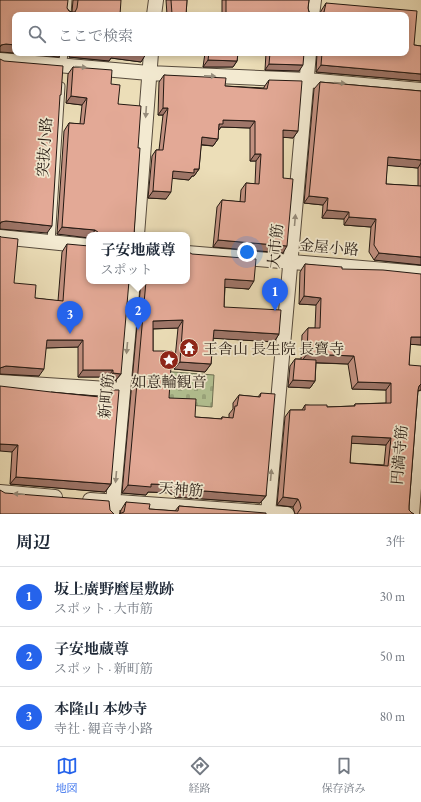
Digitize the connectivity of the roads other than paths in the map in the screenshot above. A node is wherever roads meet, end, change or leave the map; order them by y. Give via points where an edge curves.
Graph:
1 (68, 0) edge
2 (156, 0) edge
3 (314, 0) edge
4 (67, 12) edge
5 (154, 12) edge
6 (312, 12) edge
7 (151, 56) edge
8 (309, 56) edge
9 (0, 60) edge
10 (62, 68) edge
11 (149, 73) junction
12 (307, 80) junction
13 (421, 90) edge
14 (137, 232) edge
15 (0, 237) edge
16 (51, 242) junction
17 (86, 246) edge
18 (190, 253) edge
19 (291, 261) junction
20 (421, 272) edge
21 (133, 284) edge
22 (0, 382) edge
23 (124, 390) junction
24 (421, 398) edge
25 (0, 492) edge
26 (113, 508) edge
27 (268, 513) edge
28 (287, 514) edge
29 (412, 514) edge

1 - 4 lane
2 - 5 street
3 - 6 street
7 - 11 street
8 - 12 street, 大市筋
9 - 10 street
10 -> 11 street
10 - 16 lane, 突抜小路
11 -> 12 street
11 -> 14 street
12 -> 13 street
19 -> 12 street, 大市筋
15 - 16 street
16 - 17 street
18 - 19 street, 金屋小路
19 - 20 street, 金屋小路
27 -> 19 street, 大市筋
21 -> 23 street, 新町筋
22 - 23 street
23 -> 26 street, 新町筋
24 - 29 street, 円満寺筋
26 -> 25 street, 天神筋 via 72,498
26 - 27 street, 天神筋
27 - 28 street, 天神筋

